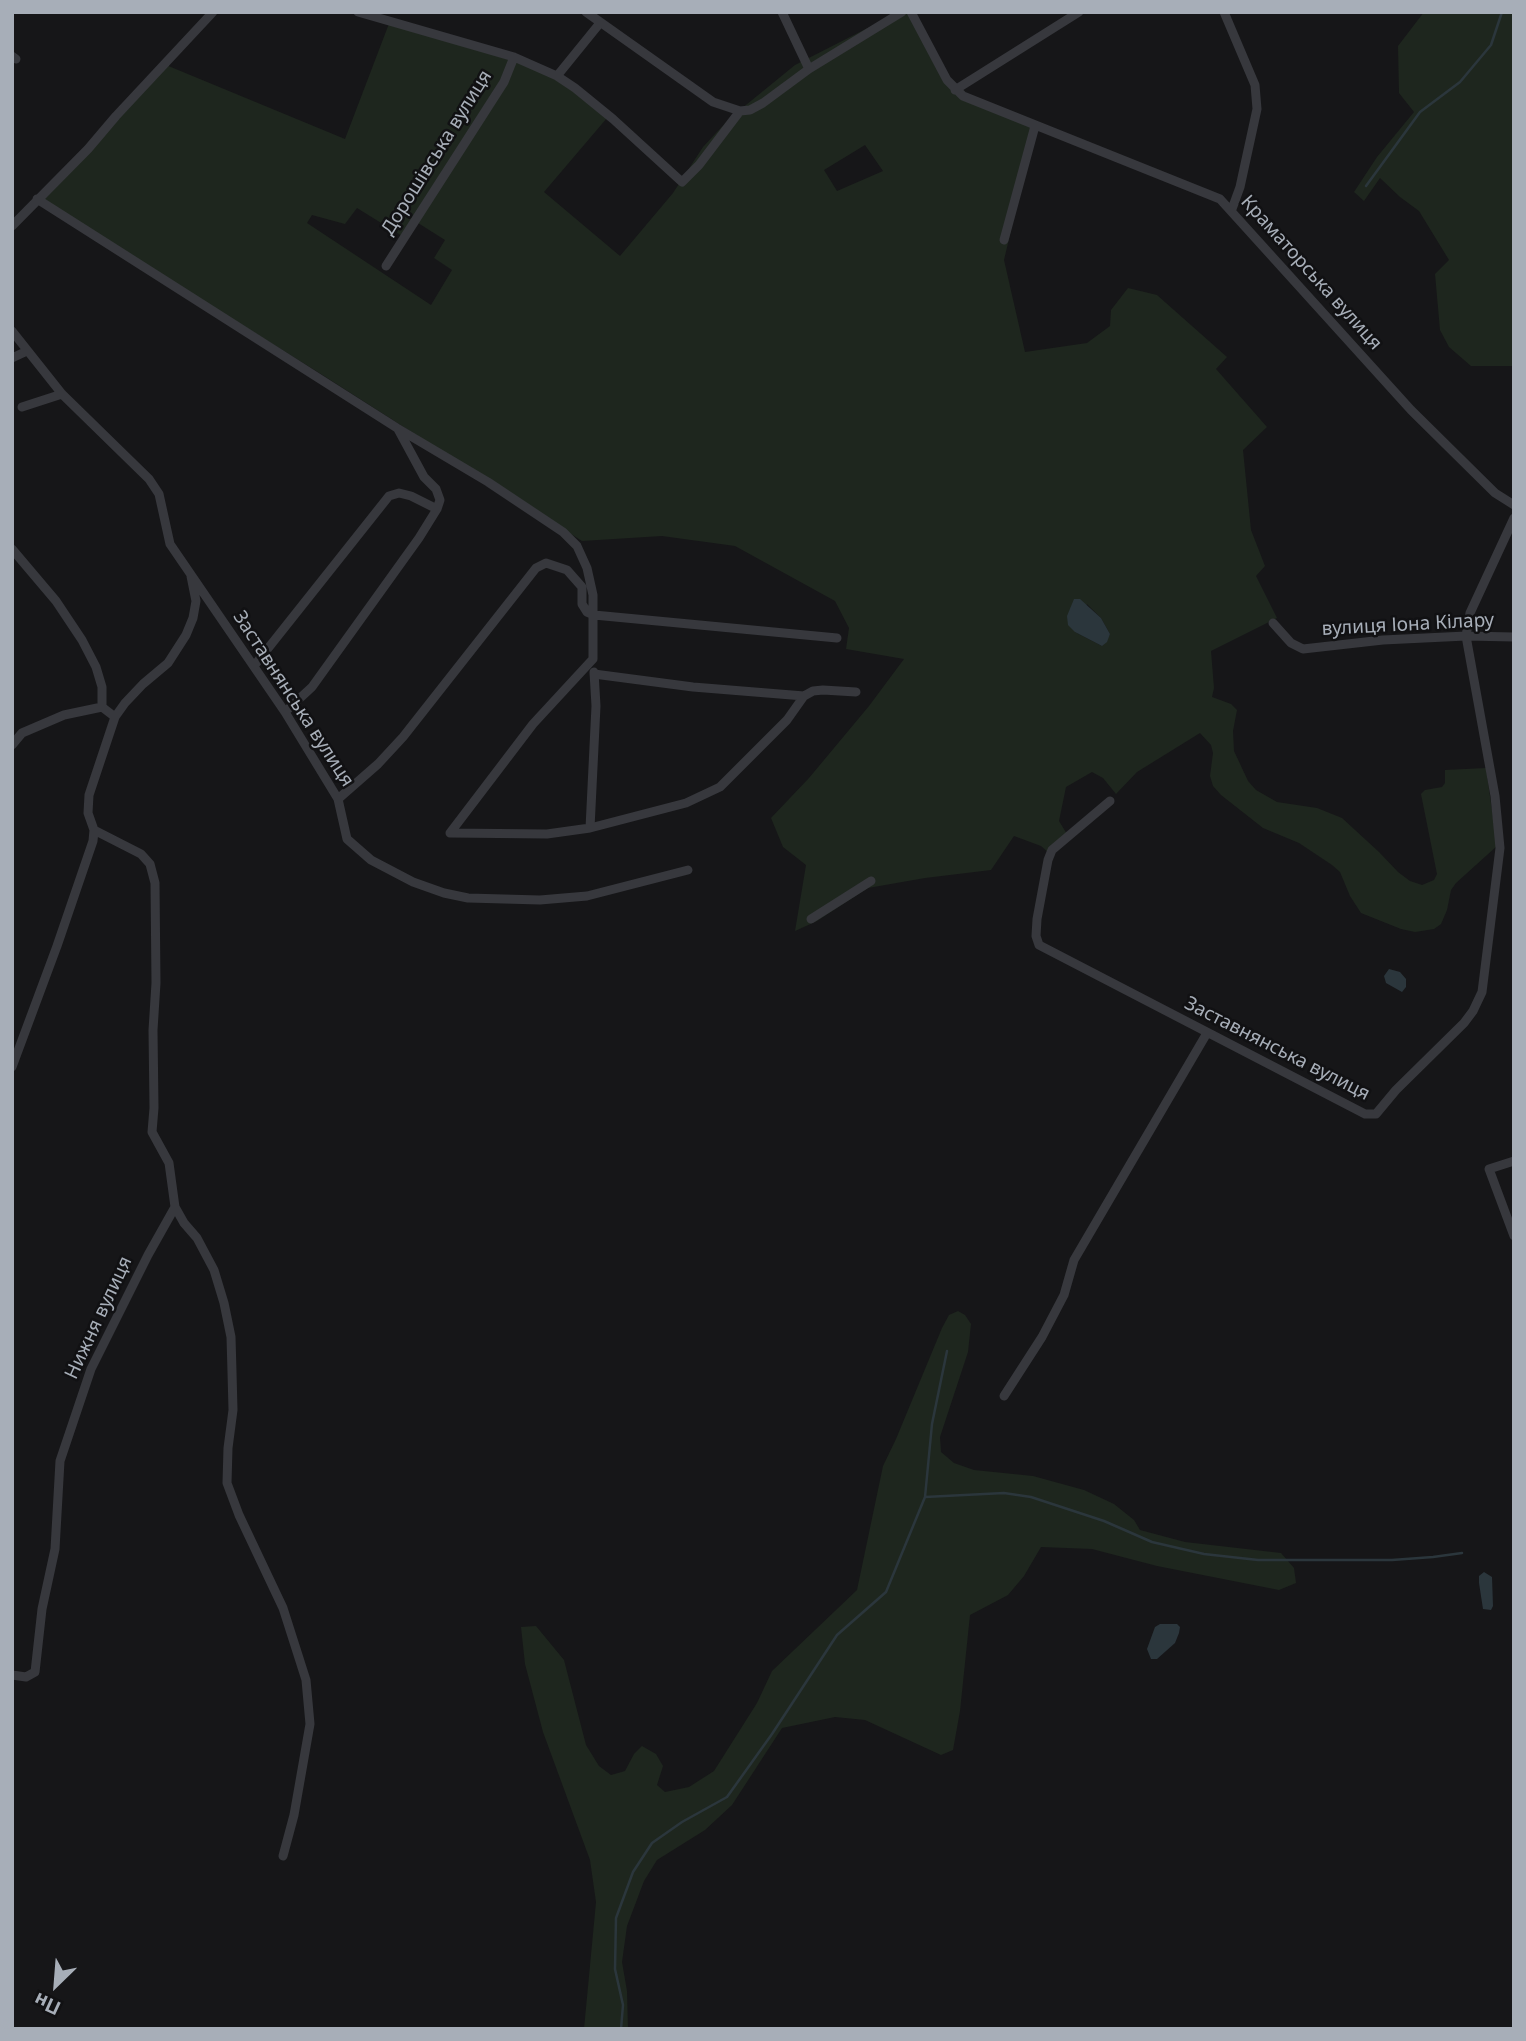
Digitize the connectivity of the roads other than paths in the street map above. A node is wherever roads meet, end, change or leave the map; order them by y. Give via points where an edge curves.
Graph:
1 (213, 12) edge
2 (358, 12) edge
3 (586, 12) edge
4 (782, 12) edge
5 (902, 12) edge
6 (911, 12) edge
7 (1224, 12) edge
8 (1074, 13) edge
9 (600, 23) junction
10 (514, 57) junction
11 (808, 69) junction
12 (557, 76) junction
13 (955, 89) junction
14 (740, 111) junction
15 (1035, 126) junction
16 (37, 200) junction
17 (1231, 209) junction
18 (12, 226) edge
19 (1004, 240) dead end
20 (386, 266) dead end
21 (12, 331) edge
22 (27, 351) junction
23 (12, 358) edge
24 (62, 394) junction
25 (22, 407) dead end
26 (397, 428) junction
27 (1514, 505) edge
28 (437, 509) junction
29 (1514, 518) edge
30 (12, 550) edge
31 (191, 576) junction
32 (594, 615) junction
33 (1273, 623) dead end
34 (1466, 636) junction
35 (1514, 637) edge
36 (837, 638) dead end
37 (593, 659) junction
38 (254, 667) junction
39 (594, 674) junction
40 (856, 692) dead end
41 (804, 696) junction
42 (102, 707) junction
43 (285, 712) junction
44 (115, 717) junction
45 (12, 745) edge
46 (338, 799) junction
47 (1111, 801) dead end
48 (590, 828) junction
49 (94, 830) junction
50 (688, 870) dead end
51 (871, 881) dead end
52 (811, 919) dead end
53 (1207, 1033) junction
54 (12, 1068) edge
55 (1514, 1161) edge
56 (175, 1207) junction
57 (1514, 1236) edge
58 (1003, 1396) dead end
59 (12, 1675) edge
60 (283, 1856) dead end

1 - 16 street
2 - 10 street
3 - 9 street
4 - 11 street
5 - 11 street
6 - 13 street, Краматорська вулиця
7 - 17 street via 1255,85 1257,109
8 - 13 street
9 - 12 street
9 - 14 street via 713,102
10 - 12 street
10 - 20 street, Дорошівська вулиця via 504,82
11 - 14 street via 763,103
12 - 14 street via 682,182
13 - 15 street, Краматорська вулиця
15 - 17 street, Краматорська вулиця via 1201,190
15 - 19 street
16 - 18 street
16 - 26 street
17 - 27 street, Краматорська вулиця via 1411,410 1495,493
21 - 22 street, Заставнянська вулиця
22 - 23 street
22 - 24 street, Заставнянська вулиця
24 - 25 street
24 - 31 street, Заставнянська вулиця via 149,479 159,494 170,544
26 - 28 street via 424,477 436,489
26 - 32 street via 564,533 577,546 587,568
28 - 38 street via 411,496 389,496
28 - 43 street via 312,687
29 - 34 street, Заставнянська вулиця via 1469,613
30 - 42 street via 82,640 102,687
31 - 38 street, Заставнянська вулиця
31 - 44 street via 196,601 186,635 167,663
32 - 36 street
32 - 37 street
32 - 46 street via 582,604 582,587 566,570 546,563 536,568 403,737
33 - 34 street, вулиця Іона Кілару via 1303,649
34 - 35 street, вулиця Іона Кілару
34 - 53 street, Заставнянська вулиця via 1500,848 1482,992 1474,1011 1381,1109 1370,1115
37 - 39 street
37 - 48 street via 533,724 450,832 547,834
38 - 43 street, Заставнянська вулиця
39 - 41 street
39 - 48 street
40 - 41 street via 823,690
41 - 48 street via 788,720 720,788 686,803
42 - 44 street
42 - 45 street via 64,715 22,733
43 - 46 street, Заставнянська вулиця
44 - 49 street via 89,795 88,813
46 - 50 street, Заставнянська вулиця via 347,839 356,848 388,871 468,898 587,896
47 - 53 street, Заставнянська вулиця via 1052,850 1037,919 1039,946
49 - 54 street
49 - 56 street via 141,854 150,864 155,883 152,1132 169,1163
51 - 52 street
53 - 58 street via 1074,1260 1064,1296 1042,1337
55 - 57 street via 1489,1169
56 - 59 street, Нижня вулиця via 91,1369 60,1461 55,1549 35,1672 26,1677
56 - 60 street via 214,1270 231,1337 233,1410 226,1470 230,1492 283,1608 306,1680 310,1724 295,1815

